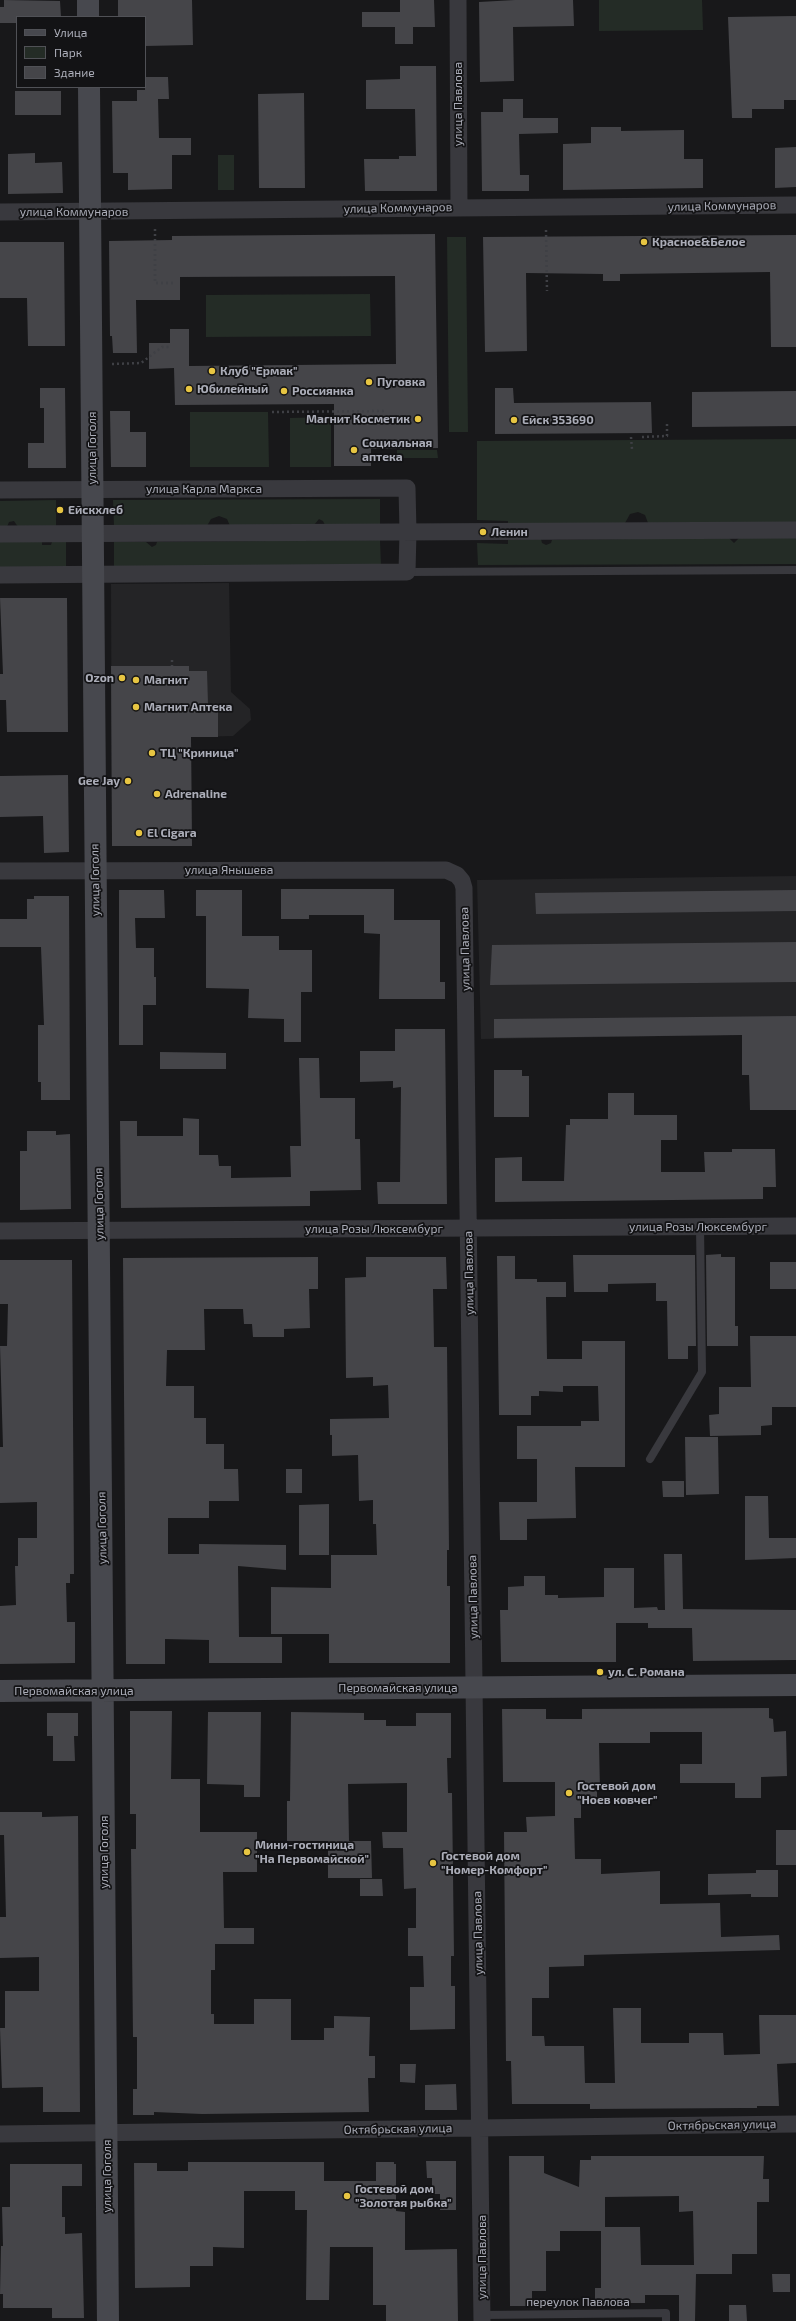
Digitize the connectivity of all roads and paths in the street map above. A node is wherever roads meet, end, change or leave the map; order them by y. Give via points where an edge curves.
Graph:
1 (88, 0) edge
2 (458, 0) edge
3 (88, 16) edge
4 (89, 88) edge
5 (796, 205) edge
6 (459, 208) junction
7 (90, 211) junction
8 (154, 211) junction
9 (0, 212) edge
10 (546, 230) dead end
11 (176, 283) dead end
12 (547, 291) dead end
13 (170, 347) dead end
14 (91, 364) junction
15 (386, 411) dead end
16 (272, 412) dead end
17 (667, 423) dead end
18 (631, 437) dead end
19 (642, 437) dead end
20 (632, 449) dead end
21 (0, 490) edge
22 (92, 490) junction
23 (796, 530) edge
24 (408, 532) junction
25 (0, 534) edge
26 (93, 534) junction
27 (796, 570) edge
28 (407, 572) junction
29 (93, 574) junction
30 (0, 575) edge
31 (172, 660) dead end
32 (172, 666) dead end
33 (95, 870) junction
34 (0, 871) edge
35 (457, 875) joint
36 (796, 1226) edge
37 (700, 1227) junction
38 (468, 1228) junction
39 (0, 1231) edge
40 (99, 1231) junction
41 (650, 1459) dead end
42 (796, 1685) edge
43 (474, 1687) junction
44 (103, 1690) junction
45 (0, 1691) edge
46 (796, 2124) edge
47 (480, 2128) junction
48 (107, 2132) junction
49 (0, 2134) edge
50 (482, 2318) edge
51 (108, 2321) edge
52 (666, 2321) edge

1 - 3 street
2 - 6 street, улица Павлова
4 - 7 street, улица Гоголя
5 - 6 street, улица Коммунаров
6 - 8 street, улица Коммунаров
7 - 8 street, улица Коммунаров
7 - 9 street, улица Коммунаров
7 - 14 street, улица Гоголя
8 - 11 path via 155,283
10 - 12 path
13 - 14 path via 162,347 141,363
14 - 22 street, улица Гоголя
15 - 16 path
17 - 19 path via 667,436
18 - 20 path
21 - 22 street, улица Карла Маркса
22 - 24 street, улица Карла Маркса via 407,488
22 - 26 street, улица Гоголя
23 - 24 street
24 - 26 street
24 - 28 street
25 - 26 street
26 - 29 street, улица Гоголя
27 - 28 lane
28 - 29 street
29 - 30 street
29 - 33 street, улица Гоголя
31 - 32 path
33 - 34 street, улица Янышева
33 - 35 street, улица Янышева via 446,870
33 - 40 street, улица Гоголя
35 - 38 street, улица Павлова via 464,888
36 - 37 street, улица Розы Люксембург
37 - 38 street, улица Розы Люксембург
37 - 41 lane via 702,1372
38 - 40 street, улица Розы Люксембург
38 - 43 street, улица Павлова
39 - 40 street, улица Розы Люксембург
40 - 44 street, улица Гоголя
42 - 43 street, Первомайская улица
43 - 44 street, Первомайская улица
43 - 47 street, улица Павлова
44 - 45 street, Первомайская улица
44 - 48 street, улица Гоголя
46 - 47 street, Октябрьская улица
47 - 48 street, Октябрьская улица
47 - 50 street, улица Павлова
48 - 49 street, Октябрьская улица
48 - 51 street, улица Гоголя
50 - 52 lane, переулок Павлова via 666,2313

